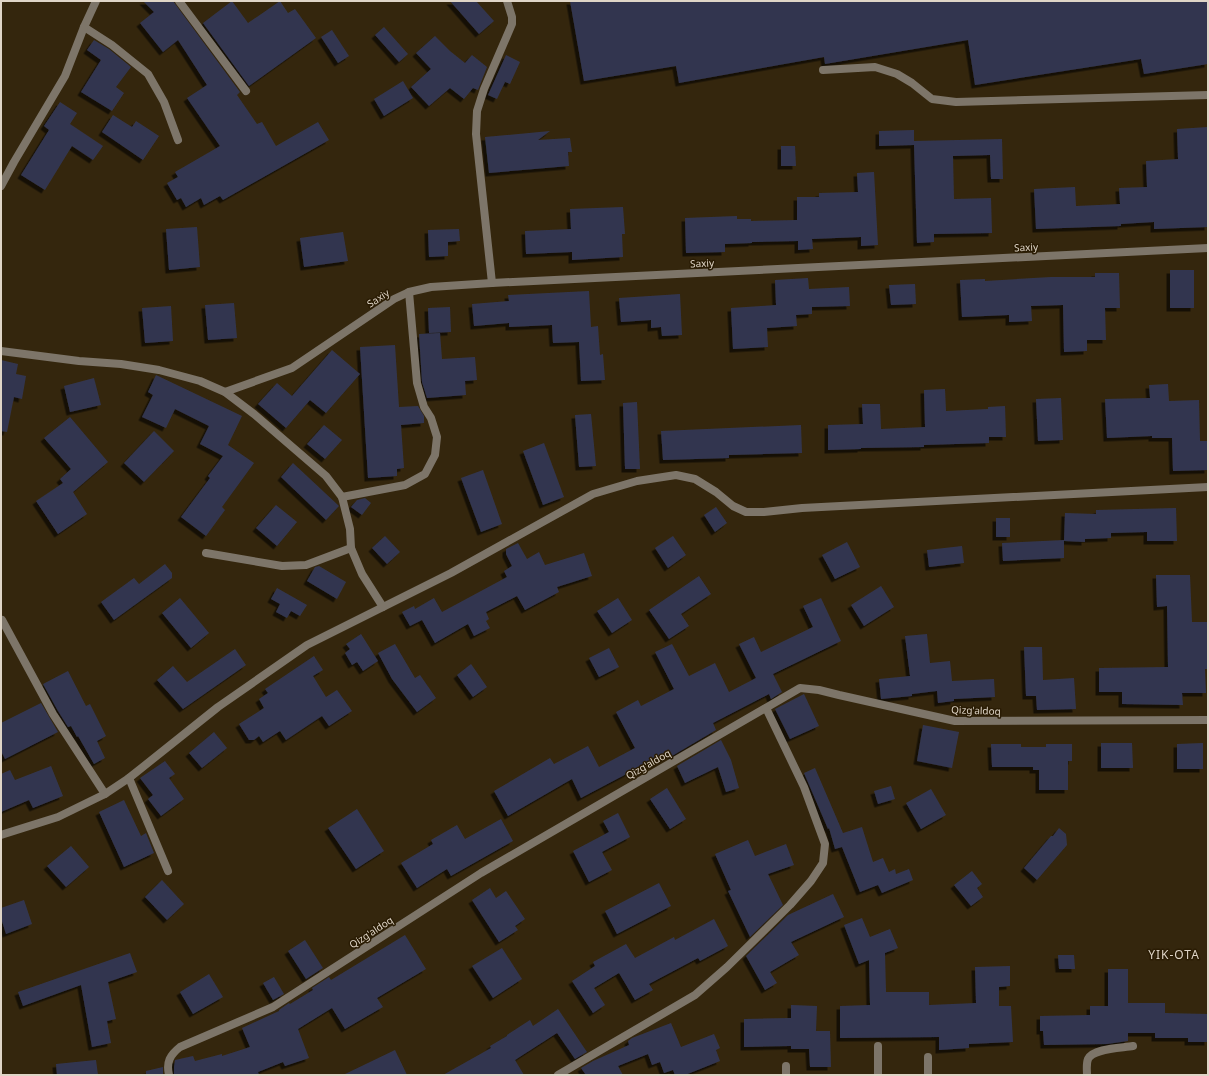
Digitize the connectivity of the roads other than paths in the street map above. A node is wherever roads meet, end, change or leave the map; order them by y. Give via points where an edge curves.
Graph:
1 (96, 1) edge
2 (179, 1) edge
3 (507, 1) edge
4 (84, 28) junction
5 (823, 70) dead end
6 (246, 91) dead end
7 (1208, 95) edge
8 (178, 140) dead end
9 (1, 186) edge
10 (1208, 248) edge
11 (492, 283) junction
12 (409, 292) junction
13 (1, 351) edge
14 (225, 392) junction
15 (1208, 487) edge
16 (342, 497) junction
17 (351, 548) junction
18 (206, 553) dead end
19 (383, 607) junction
20 (2, 620) dead end
21 (766, 708) junction
22 (1208, 720) edge
23 (129, 778) junction
24 (105, 794) junction
25 (1, 835) edge
26 (168, 871) dead end
27 (878, 1046) dead end
28 (1133, 1046) dead end
29 (928, 1057) dead end
30 (786, 1066) dead end
31 (169, 1075) edge
32 (558, 1075) edge
33 (786, 1075) edge
34 (878, 1075) edge
35 (928, 1075) edge
36 (1087, 1075) edge

1 - 4 street
2 - 6 street
3 - 11 street via 512,24 477,110 476,134
4 - 8 street via 112,45 148,74 164,102
4 - 9 street via 66,76
5 - 7 street via 875,66 897,74 932,99 956,102
10 - 11 street, Saxiy
11 - 12 street, Saxiy via 431,287
12 - 14 street, Saxiy via 394,299 292,368
12 - 16 street via 417,383 437,437 435,454 425,474 405,485
13 - 14 street via 159,370 200,381
14 - 16 street via 326,476
15 - 19 street via 746,512 733,506 695,479 676,475 637,481 593,494 452,573
16 - 17 street via 350,529
17 - 18 street via 306,565 282,566
17 - 19 street via 362,574
19 - 23 street via 307,645 218,707
20 - 24 street via 52,714
21 - 22 street, Qizg'aldoq via 800,688 819,690 955,721
21 - 31 street, Qizg'aldoq via 481,873 274,1007 180,1047 168,1060
21 - 32 street via 804,786 825,844 823,863 790,905 695,995
23 - 24 street
23 - 26 street
24 - 25 street via 58,817
27 - 34 street
28 - 36 street via 1092,1054 1088,1060
29 - 35 street
30 - 33 street

